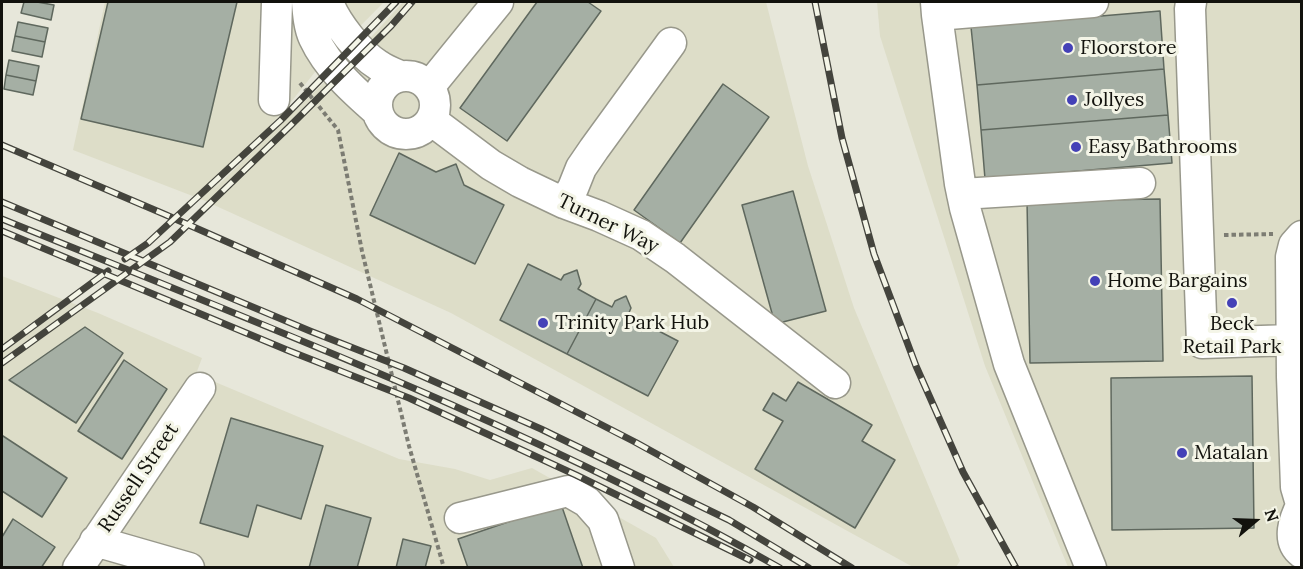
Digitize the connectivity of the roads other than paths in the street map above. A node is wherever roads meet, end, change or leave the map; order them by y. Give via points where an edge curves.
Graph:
1 (277, 2) edge
2 (307, 2) edge
3 (328, 2) edge
4 (498, 2) edge
5 (1094, 2) edge
6 (1191, 2) edge
7 (936, 8) edge
8 (671, 43) dead end
9 (400, 76) junction
10 (429, 87) junction
11 (274, 100) dead end
12 (378, 112) junction
13 (430, 120) junction
14 (1140, 183) dead end
15 (962, 194) junction
16 (564, 203) junction
17 (1290, 235) edge
18 (1291, 340) junction
19 (834, 383) dead end
20 (200, 388) dead end
21 (1301, 504) edge
22 (460, 518) dead end
23 (95, 541) junction
24 (1302, 553) edge
25 (78, 567) edge
26 (189, 567) edge
27 (619, 567) edge
28 (1090, 567) edge

1 - 11 lane
2 - 12 lane via 314,37 328,61
3 - 9 lane via 359,48 377,65
4 - 10 lane
5 - 7 lane
6 - 18 lane via 1202,343
7 - 15 lane
8 - 16 lane via 581,168
9 - 10 lane via 416,77
9 - 12 lane via 379,94
10 - 13 lane via 435,103
12 - 13 lane via 389,128 407,134
13 - 16 lane, Turner Way via 491,165
14 - 15 lane
15 - 28 lane via 1009,364
16 - 19 lane, Turner Way via 658,246
17 - 18 lane via 1294,245
18 - 21 lane via 1296,487
20 - 23 lane, Russell Street
21 - 24 lane via 1293,524 1293,542
22 - 27 lane via 568,491 586,502 603,520
23 - 25 lane, Russell Street
23 - 26 lane

